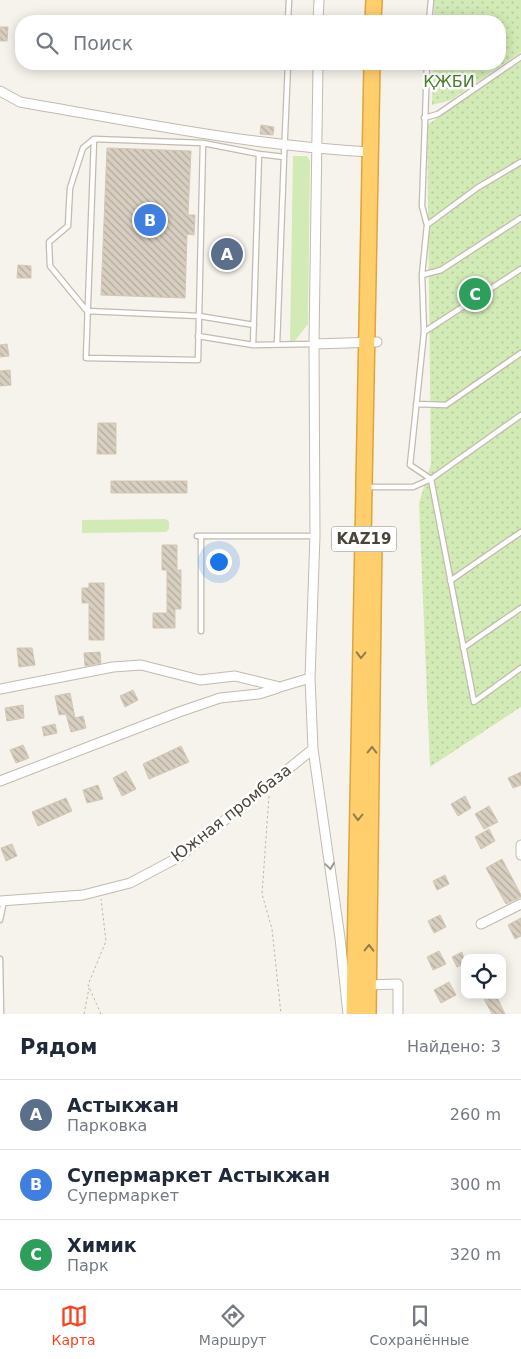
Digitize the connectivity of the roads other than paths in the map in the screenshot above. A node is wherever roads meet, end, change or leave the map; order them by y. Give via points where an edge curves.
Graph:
1 (289, 0) edge
2 (319, 0) edge
3 (374, 0) edge
4 (382, 0) edge
5 (431, 0) edge
6 (288, 15) edge
7 (318, 15) edge
8 (373, 15) edge
9 (382, 15) edge
10 (430, 15) edge
11 (521, 57) edge
12 (506, 67) edge
13 (288, 70) edge
14 (318, 70) edge
15 (372, 70) edge
16 (381, 70) edge
17 (427, 70) edge
18 (502, 70) edge
19 (0, 91) edge
20 (424, 118) junction
21 (94, 139) junction
22 (203, 144) junction
23 (285, 145) junction
24 (318, 149) junction
25 (371, 152) junction
26 (260, 154) junction
27 (284, 157) junction
28 (521, 162) edge
29 (521, 218) edge
30 (427, 225) junction
31 (521, 269) edge
32 (422, 274) junction
33 (87, 311) junction
34 (199, 316) junction
35 (254, 325) junction
36 (424, 332) junction
37 (198, 336) junction
38 (372, 342) junction
39 (277, 344) junction
40 (314, 344) junction
41 (253, 345) junction
42 (521, 353) edge
43 (416, 404) junction
44 (521, 415) edge
45 (430, 479) junction
46 (370, 487) junction
47 (521, 532) edge
48 (315, 536) junction
49 (450, 581) junction
50 (521, 608) edge
51 (201, 631) dead end
52 (463, 648) junction
53 (521, 668) edge
54 (310, 678) junction
55 (280, 687) junction
56 (0, 688) edge
57 (313, 749) junction
58 (0, 781) edge
59 (521, 845) edge
60 (521, 855) edge
61 (2, 901) edge
62 (521, 904) edge
63 (0, 920) edge
64 (481, 924) dead end
65 (0, 959) edge
66 (368, 985) junction
67 (1, 1014) edge
68 (348, 1014) edge
69 (354, 1014) edge
70 (368, 1014) edge
71 (398, 1014) edge

1 - 6 lane
2 - 7 street
3 - 8 highway
4 - 9 highway
5 - 10 lane
11 - 12 lane
13 - 23 lane
14 - 24 street
15 - 25 highway, KAZ19
16 - 38 highway, KAZ19
17 - 20 lane
18 - 20 lane via 438,114
19 - 23 street via 20,102
20 - 30 lane via 422,206
21 - 22 lane
21 - 33 lane
21 - 33 lane via 83,148 70,188 68,226 49,242 50,266
22 - 26 lane
22 - 34 lane
23 - 24 street
23 - 27 lane
24 - 25 street
24 - 40 street
25 - 38 highway, KAZ19
26 - 27 lane
26 - 35 lane
27 - 39 lane
28 - 30 lane via 477,188
29 - 32 lane via 441,270
30 - 32 lane
31 - 36 lane
32 - 36 lane
33 - 34 lane
33 - 37 lane via 86,358 198,360
34 - 35 lane
34 - 37 lane
35 - 41 lane
36 - 43 lane
37 - 41 lane
38 - 40 street
38 - 46 highway, KAZ19
39 - 40 lane
39 - 41 lane
40 - 48 street
42 - 43 lane via 446,405
43 - 45 lane via 410,465
44 - 45 lane
45 - 46 lane via 413,487
45 - 49 lane
66 -> 46 highway, KAZ19
46 -> 69 highway, KAZ19
47 - 49 lane
48 - 51 lane via 199,536
48 - 54 street
49 - 52 lane
50 - 52 lane
52 - 53 lane via 474,702
54 - 55 street
54 - 57 street
55 - 56 street via 235,676 200,680 141,666
55 - 58 street via 259,694 220,698 187,709
57 - 61 street, Южная промбаза via 179,857 130,883 83,895
57 -> 68 street
59 - 60 street
61 - 63 lane
62 - 64 street
65 - 67 lane
66 - 70 highway, KAZ19
66 - 71 street via 398,984

